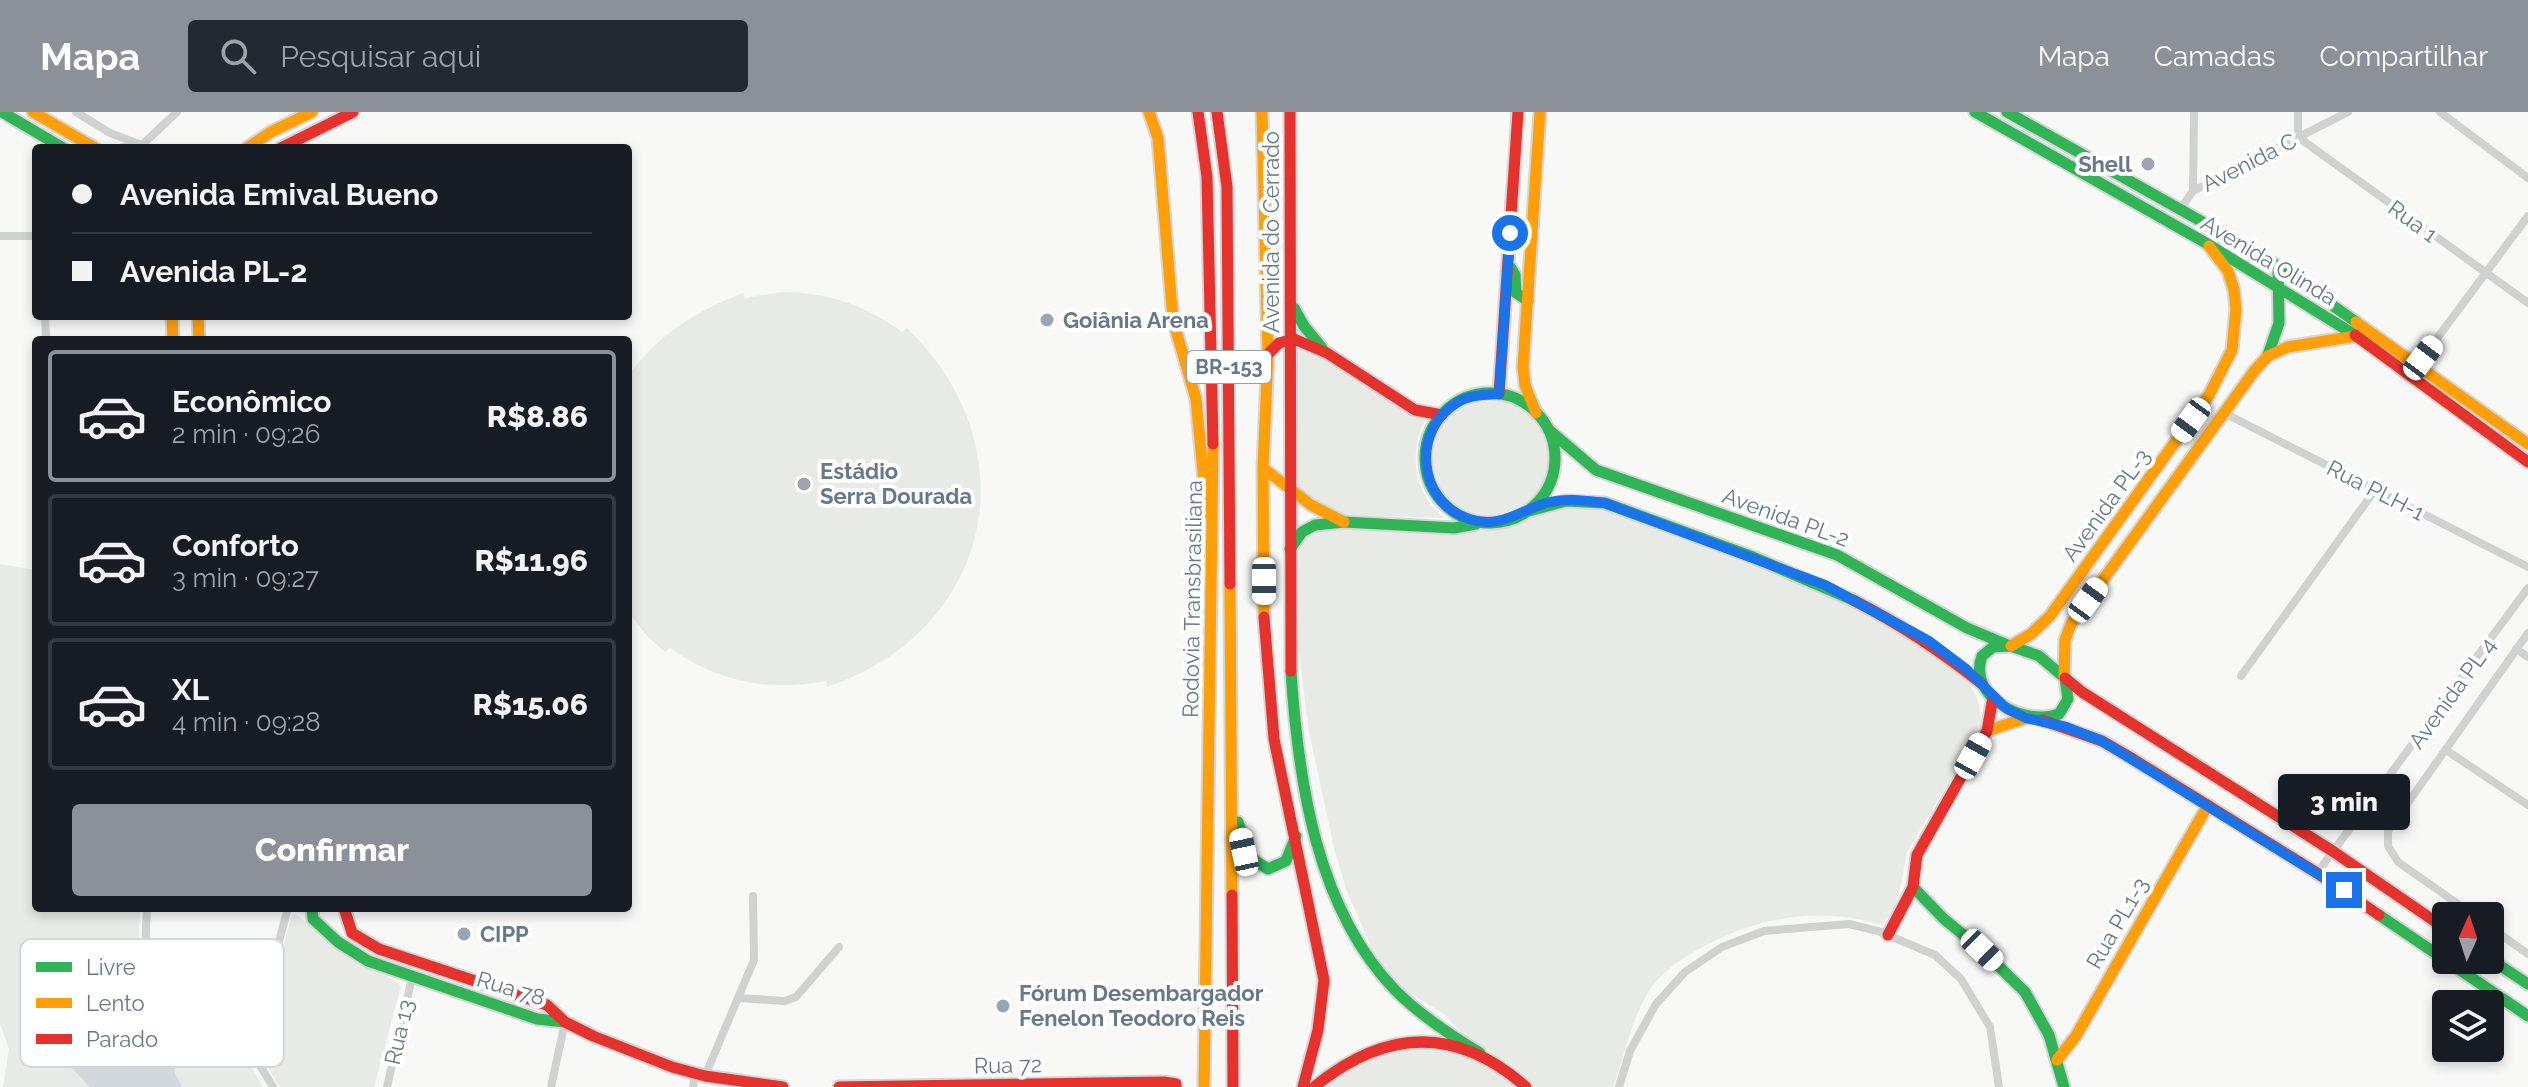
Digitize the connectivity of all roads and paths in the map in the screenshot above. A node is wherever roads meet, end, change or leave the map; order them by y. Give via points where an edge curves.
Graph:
1 (2, 112) edge
2 (33, 112) edge
3 (76, 112) edge
4 (177, 112) edge
5 (312, 112) edge
6 (353, 112) edge
7 (1149, 112) edge
8 (1198, 112) edge
9 (1217, 112) edge
10 (1262, 112) edge
11 (1290, 112) edge
12 (1518, 112) edge
13 (1540, 112) edge
14 (1975, 112) edge
15 (2006, 112) edge
16 (2194, 112) edge
17 (2298, 112) edge
18 (2348, 112) edge
19 (2440, 112) edge
20 (1997, 124) junction
21 (2298, 137) junction
22 (48, 144) edge
23 (88, 144) edge
24 (138, 144) edge
25 (145, 144) edge
26 (253, 144) edge
27 (289, 144) edge
28 (2528, 178) edge
29 (2193, 191) junction
30 (2160, 197) junction
31 (2184, 210) junction
32 (2152, 213) junction
33 (2528, 216) edge
34 (2177, 228) junction
35 (0, 236) edge
36 (32, 236) edge
37 (2206, 243) junction
38 (1508, 264) junction
39 (2278, 266) junction
40 (2487, 274) junction
41 (2279, 289) junction
42 (1291, 301) junction
43 (1528, 301) junction
44 (2528, 303) edge
45 (2356, 336) junction
46 (1291, 340) junction
47 (1327, 353) junction
48 (1268, 354) junction
49 (2268, 356) junction
50 (2418, 364) junction
51 (2409, 375) junction
52 (1499, 394) junction
53 (1536, 413) junction
54 (2224, 413) junction
55 (1442, 415) junction
56 (1549, 430) junction
57 (2528, 444) edge
58 (2528, 462) edge
59 (1263, 468) junction
60 (1290, 489) junction
61 (2375, 490) junction
62 (1529, 511) junction
63 (1344, 522) junction
64 (1483, 523) junction
65 (1213, 540) junction
66 (1290, 549) junction
67 (2528, 567) edge
68 (2528, 588) edge
69 (2528, 633) edge
70 (2011, 646) junction
71 (2516, 649) junction
72 (2528, 657) edge
73 (2241, 676) dead end
74 (2064, 677) junction
75 (1982, 684) junction
76 (1993, 697) junction
77 (2026, 718) junction
78 (2042, 720) junction
79 (1987, 731) junction
80 (2446, 750) junction
81 (1232, 794) junction
82 (2208, 805) junction
83 (2528, 805) edge
84 (1296, 836) junction
85 (2334, 852) junction
86 (2317, 873) junction
87 (1913, 887) junction
88 (753, 896) dead end
89 (2455, 902) edge
90 (147, 912) edge
91 (287, 912) edge
92 (312, 912) edge
93 (345, 912) edge
94 (2432, 919) edge
95 (1888, 935) junction
96 (2504, 937) edge
97 (146, 939) edge
98 (280, 939) edge
99 (839, 947) dead end
100 (2528, 954) edge
101 (2504, 968) edge
102 (412, 978) junction
103 (2528, 984) edge
104 (739, 998) junction
105 (2528, 1016) edge
106 (565, 1022) junction
107 (1480, 1053) junction
108 (2057, 1060) junction
109 (261, 1067) edge
110 (700, 1075) junction
111 (1071, 1085) edge
112 (938, 1086) edge
113 (273, 1087) edge
114 (387, 1087) edge
115 (551, 1087) edge
116 (693, 1087) edge
117 (783, 1087) edge
118 (839, 1087) edge
119 (1176, 1087) edge
120 (1204, 1087) edge
121 (1233, 1087) edge
122 (1303, 1087) edge
123 (1314, 1087) edge
124 (1526, 1087) edge
125 (1619, 1087) edge
126 (1999, 1087) edge
127 (2064, 1087) edge

1 - 22 main road
2 - 23 main road
3 - 24 street
4 - 25 street
5 - 26 main road
6 - 27 main road
7 - 65 main road via 1158,138 1173,320 1196,399
8 - 65 main road, Rodovia Transbrasiliana / BR-153 via 1207,177
9 - 81 main road, Rodovia Transbrasiliana / BR-153 via 1227,187
10 - 48 main road, Avenida do Cerrado
11 - 42 main road, Avenida do Cerrado
12 - 38 main road
13 - 43 main road
14 - 20 main road, Avenida Olinda
15 - 20 street
15 - 30 main road, Avenida Olinda
16 - 29 street, Avenida C
17 - 21 street
18 - 21 street, Avenida C
19 - 28 street
20 - 32 main road, Avenida Olinda
21 - 29 street, Avenida C
21 - 40 street, Rua 1
29 - 31 street, Avenida C
30 - 31 main road, Avenida Olinda
30 - 32 main road
31 - 34 main road
31 - 39 main road, Avenida Olinda
32 - 34 main road, Avenida Olinda
33 - 40 street
34 - 37 main road, Avenida Olinda
35 - 36 street
37 - 41 main road, Avenida Olinda
37 - 70 main road, Avenida PL-3 via 2228,271 2234,290 2232,350 2209,395 2050,616
38 - 43 main road via 1516,293
38 - 52 main road
39 - 41 main road
39 - 50 main road, Avenida Olinda
40 - 44 street, Rua 1
40 - 50 street
41 - 45 main road, Avenida Olinda
41 - 49 main road via 2279,326
42 - 46 main road, Avenida do Cerrado
42 - 47 main road
43 - 53 main road via 1523,367
45 - 49 main road via 2288,347
45 - 51 main road, Avenida Olinda
46 - 47 main road
46 - 48 main road
46 - 60 main road, Avenida do Cerrado
47 - 55 main road via 1415,410
48 - 59 main road, Avenida do Cerrado
49 - 54 main road, Avenida PL-3
50 - 51 street
50 - 57 main road, Avenida Olinda
51 - 58 main road, Avenida Olinda
52 - 53 main road
52 - 55 main road via 1468,398
53 - 56 main road
54 - 61 street, Rua PLH-1
54 - 74 main road, Avenida PL-3 via 2071,624
55 - 64 main road via 1426,447 1429,482 1451,510
56 - 62 main road via 1554,474
56 - 70 main road, Avenida PL-2 via 1596,470 1837,555 1967,628
59 - 60 main road
59 - 84 main road, Avenida do Cerrado via 1264,638 1274,739
60 - 63 main road
60 - 66 main road, Avenida do Cerrado
61 - 67 street, Rua PLH-1
61 - 73 street
62 - 64 main road via 1507,521
62 - 75 main road via 1573,499 1605,503 1825,585 1929,641
63 - 64 main road via 1454,528
63 - 66 main road via 1315,525
65 - 120 main road, Rodovia Transbrasiliana / BR-153
66 - 107 main road, Avenida do Cerrado via 1289,686 1322,863 1339,906 1385,979 1429,1021
68 - 85 street, Avenida PL 4
69 - 71 street
70 - 74 main road via 2039,656
70 - 75 main road via 1984,652 1978,671
71 - 72 street
71 - 80 street
74 - 78 main road via 2066,705 2057,716
74 - 85 main road
75 - 76 main road
76 - 77 main road
76 - 79 main road
77 - 78 main road
77 - 79 main road
78 - 82 main road via 2102,741
79 - 87 main road via 1917,855
80 - 83 street
80 - 89 street via 2388,831 2388,846 2398,862
81 - 84 main road via 1244,852 1256,865 1281,866 1291,855
81 - 121 main road, Rodovia Transbrasiliana / BR-153
82 - 86 main road
82 - 108 main road, Rua PL1-3 via 2076,1036
84 - 122 main road, Avenida do Cerrado via 1324,980
85 - 86 street, Avenida PL 4
85 - 94 main road
86 - 105 main road
87 - 95 main road
87 - 108 main road via 2025,992
88 - 104 street via 754,960
90 - 97 street
91 - 98 street
92 - 102 main road, Rua 78 via 313,919 338,942
93 - 106 main road, Rua 78 via 352,933 379,949 547,1005
95 - 125 street via 1849,924 1764,931 1722,947 1685,972 1656,1004 1630,1051
95 - 126 street via 1935,955 1961,979 1990,1027
96 - 100 street
99 - 104 street via 796,997
101 - 103 main road
102 - 106 main road, Rua 78 via 537,1019
102 - 114 street, Rua 13
104 - 110 street
106 - 110 main road
106 - 115 street
107 - 123 main road via 1431,1041 1380,1046 1334,1068
107 - 124 main road, Avenida do Cerrado
108 - 127 main road
109 - 113 street
110 - 116 street
110 - 117 main road
111 - 112 main road, Rua 72
111 - 119 main road, Rua 72 via 1164,1082
112 - 118 main road, Rua 72

